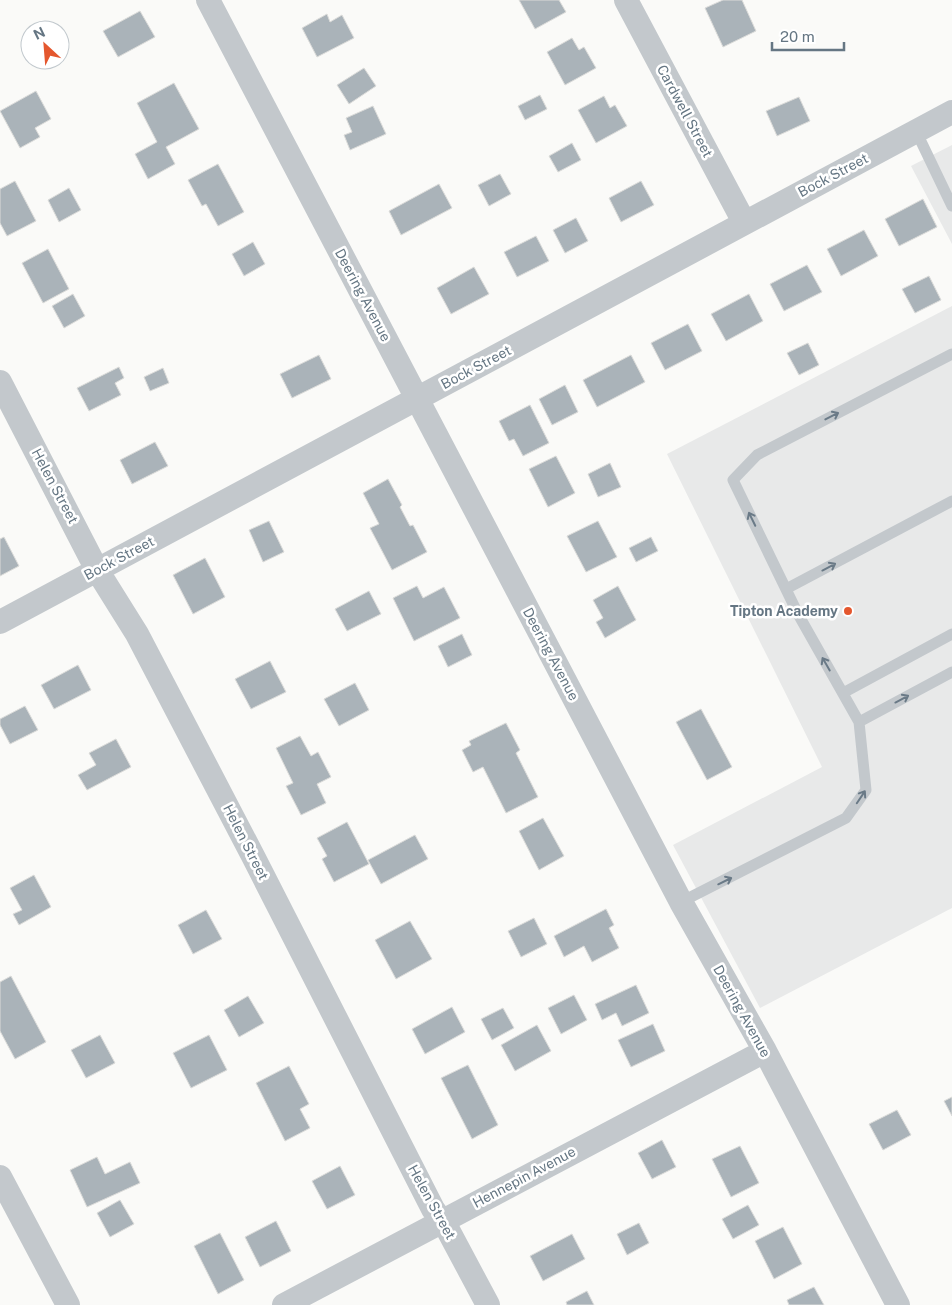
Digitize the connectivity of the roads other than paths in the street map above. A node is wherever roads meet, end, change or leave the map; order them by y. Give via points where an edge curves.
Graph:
1 (208, 0) edge
2 (626, 0) edge
3 (952, 112) edge
4 (916, 131) junction
5 (952, 206) edge
6 (744, 222) junction
7 (952, 354) edge
8 (0, 382) edge
9 (417, 399) junction
10 (952, 501) edge
11 (97, 570) junction
12 (786, 589) junction
13 (0, 622) edge
14 (952, 634) edge
15 (952, 672) edge
16 (843, 693) junction
17 (859, 722) junction
18 (681, 902) junction
19 (765, 1051) junction
20 (0, 1178) edge
21 (441, 1220) junction
22 (68, 1305) edge
23 (284, 1305) edge
24 (488, 1305) edge
25 (898, 1305) edge

1 - 9 street, Deering Avenue
2 - 6 street, Cardwell Street
3 - 4 street, Bock Street
4 - 5 lane
4 - 6 street, Bock Street
6 - 9 street, Bock Street
12 -> 7 lane via 733,480 756,455
8 - 11 street, Helen Street
9 - 11 street, Bock Street
9 - 18 street, Deering Avenue
12 -> 10 lane
11 - 13 street, Bock Street
11 - 21 street, Helen Street via 137,634
16 -> 12 lane
14 - 16 lane
17 -> 15 lane
16 - 17 lane
18 -> 17 lane via 846,818 866,790
18 - 19 street, Deering Avenue
19 - 21 street, Hennepin Avenue
19 - 25 street, Deering Avenue
20 - 22 street
21 - 23 street, Hennepin Avenue
21 - 24 street, Helen Street

